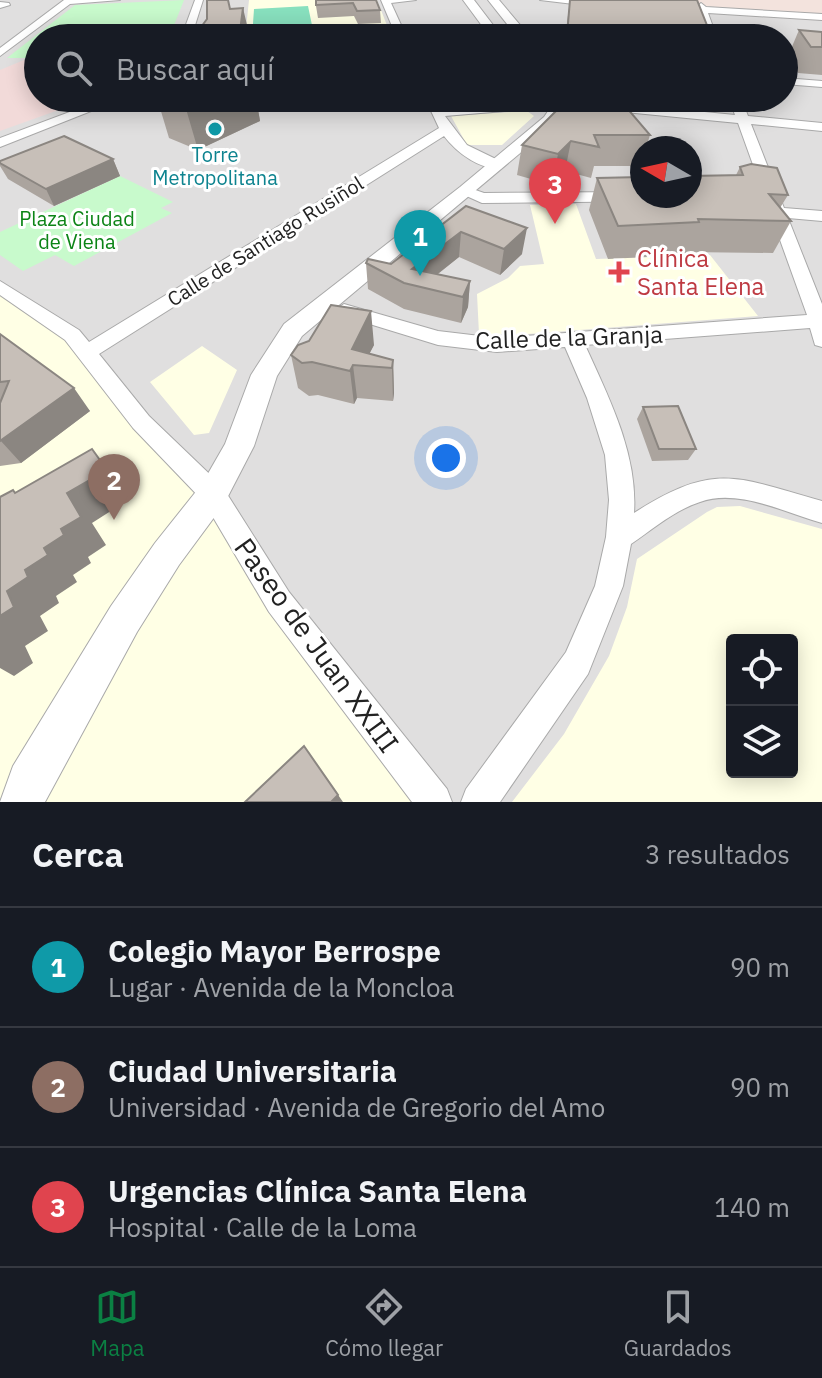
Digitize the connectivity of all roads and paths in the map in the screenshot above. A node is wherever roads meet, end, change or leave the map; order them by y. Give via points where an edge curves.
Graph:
1 (116, 0) edge
2 (199, 0) edge
3 (385, 0) edge
4 (412, 0) edge
5 (468, 0) edge
6 (493, 0) edge
7 (544, 0) edge
8 (69, 1) edge
9 (580, 1) edge
10 (612, 4) edge
11 (657, 7) edge
12 (701, 8) junction
13 (822, 17) edge
14 (38, 24) edge
15 (191, 24) edge
16 (396, 24) edge
17 (486, 24) edge
18 (513, 24) edge
19 (707, 24) edge
20 (24, 35) edge
21 (0, 53) edge
22 (798, 82) edge
23 (822, 84) edge
24 (81, 112) edge
25 (446, 112) edge
26 (553, 112) edge
27 (674, 112) edge
28 (741, 112) edge
29 (437, 113) joint
30 (744, 120) junction
31 (822, 127) edge
32 (445, 130) junction
33 (0, 143) edge
34 (497, 165) junction
35 (765, 175) junction
36 (745, 181) edge
37 (467, 191) junction
38 (630, 197) edge
39 (779, 212) junction
40 (822, 216) edge
41 (0, 287) edge
42 (324, 302) junction
43 (821, 331) edge
44 (573, 341) junction
45 (86, 353) junction
46 (213, 494) junction
47 (822, 512) edge
48 (619, 537) junction
49 (21, 795) edge
50 (434, 802) edge
51 (479, 802) edge

1 - 8 street
2 - 15 street
3 - 4 street
3 - 16 street
5 - 17 street
6 - 18 street
7 - 9 street
8 - 14 street
9 - 10 street
11 - 12 street
12 - 13 street
12 - 19 street
20 - 21 street
22 - 23 street
24 - 33 street
25 - 29 street
26 - 34 street
27 - 30 street
28 - 30 street
29 - 32 street
30 - 31 street
30 - 35 street
32 - 34 street via 469,156
32 - 45 street, Calle de Santiago Rusiñol
34 - 37 street
35 - 36 street
35 - 39 street
37 - 38 street via 499,199
37 - 42 street
39 - 40 street
39 - 43 street
41 - 45 street, Paseo de Juan XXIII via 72,335
42 - 44 street, Calle de la Granja via 438,338 497,345
42 - 46 street via 293,330 264,375 239,446
43 - 44 street, Calle de la Granja
44 - 48 street via 617,455
45 - 46 street, Paseo de Juan XXIII via 170,453
46 - 49 street via 124,619
46 - 50 street, Paseo de Juan XXIII via 279,602
47 - 48 street via 748,492 703,490
48 - 51 street via 609,586 577,663

